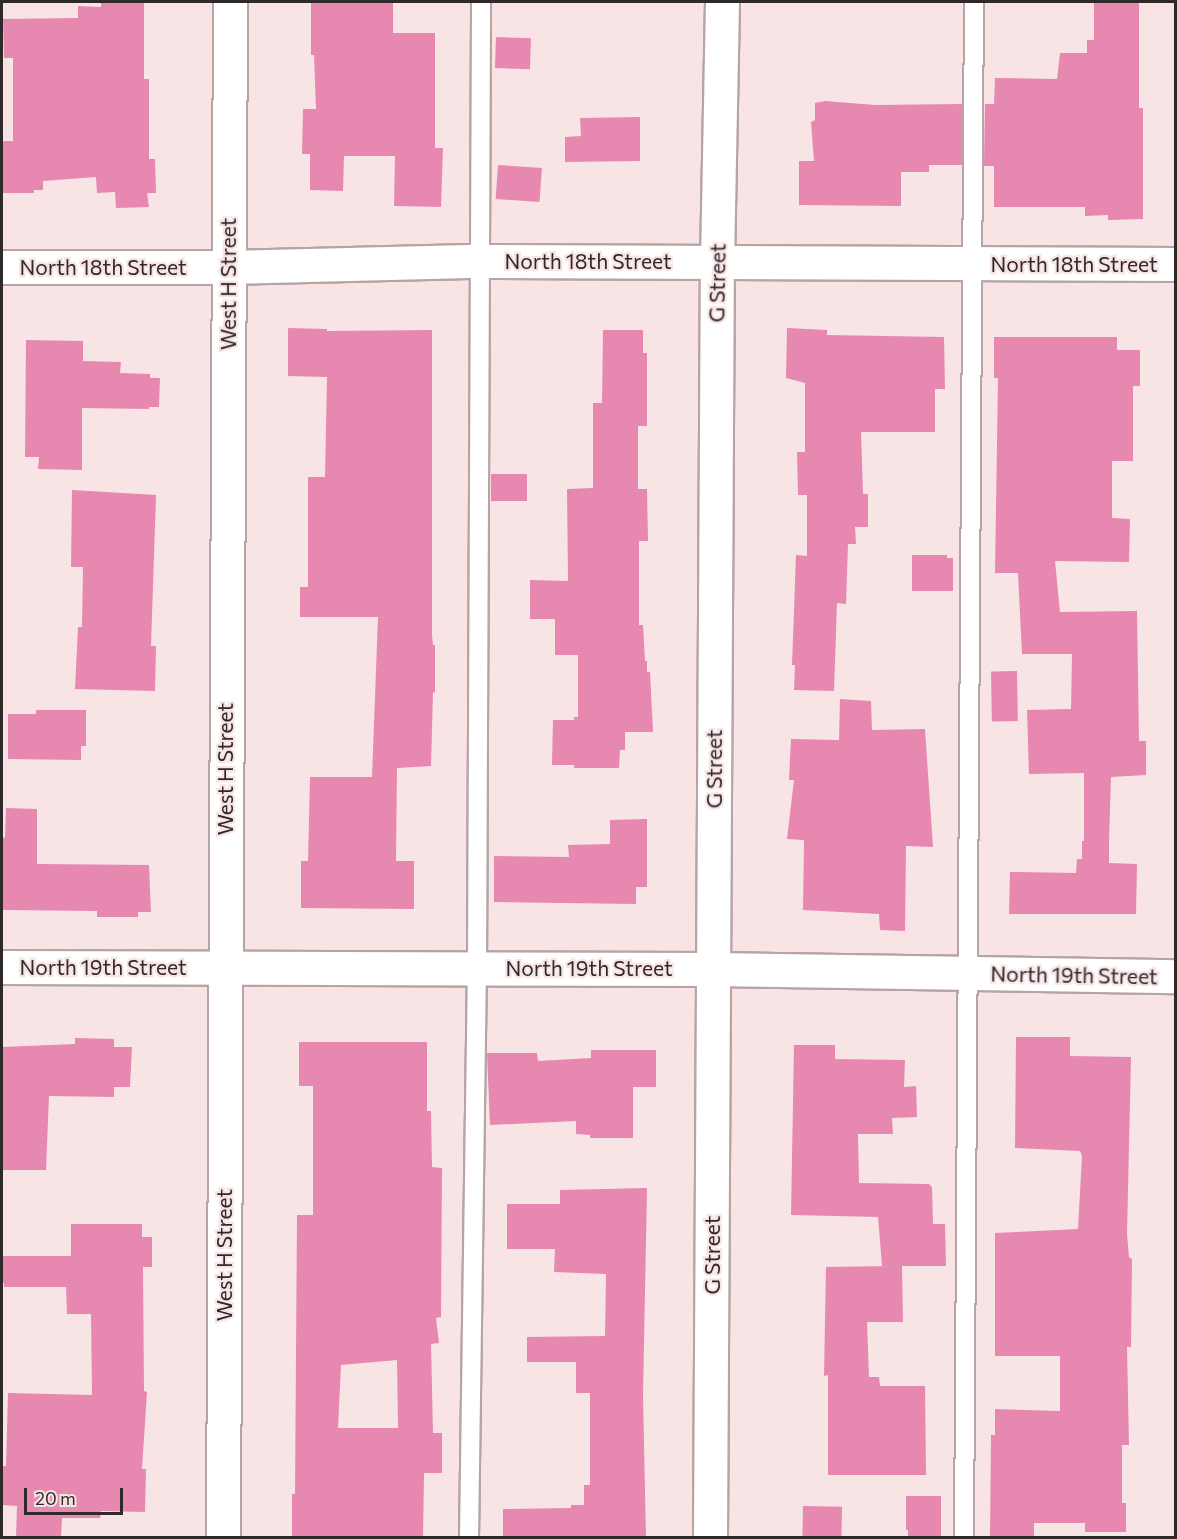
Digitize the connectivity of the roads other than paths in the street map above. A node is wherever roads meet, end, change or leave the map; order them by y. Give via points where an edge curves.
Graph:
1 (230, 2) edge
2 (481, 2) edge
3 (722, 2) edge
4 (974, 2) edge
5 (479, 261) junction
6 (717, 262) junction
7 (971, 263) junction
8 (1176, 264) edge
9 (2, 267) edge
10 (228, 267) junction
11 (224, 966) junction
12 (2, 967) edge
13 (477, 968) junction
14 (713, 969) junction
15 (969, 973) junction
16 (1176, 976) edge
17 (223, 1538) edge
18 (469, 1538) edge
19 (710, 1538) edge
20 (964, 1538) edge

1 - 10 street, West H Street
2 - 5 lane
3 - 6 street, G Street
4 - 7 lane
5 - 6 street, North 18th Street
5 - 10 street, North 18th Street
5 - 13 lane
6 - 7 street, North 18th Street
6 - 14 street, G Street
7 - 8 street, North 18th Street
7 - 15 lane
9 - 10 street, North 18th Street
10 - 11 street, West H Street
11 - 12 street, North 19th Street
11 - 13 street, North 19th Street
11 - 17 street, West H Street
13 - 14 street, North 19th Street
13 - 18 lane
14 - 15 street, North 19th Street
14 - 19 street, G Street
15 - 16 street, North 19th Street
15 - 20 lane

